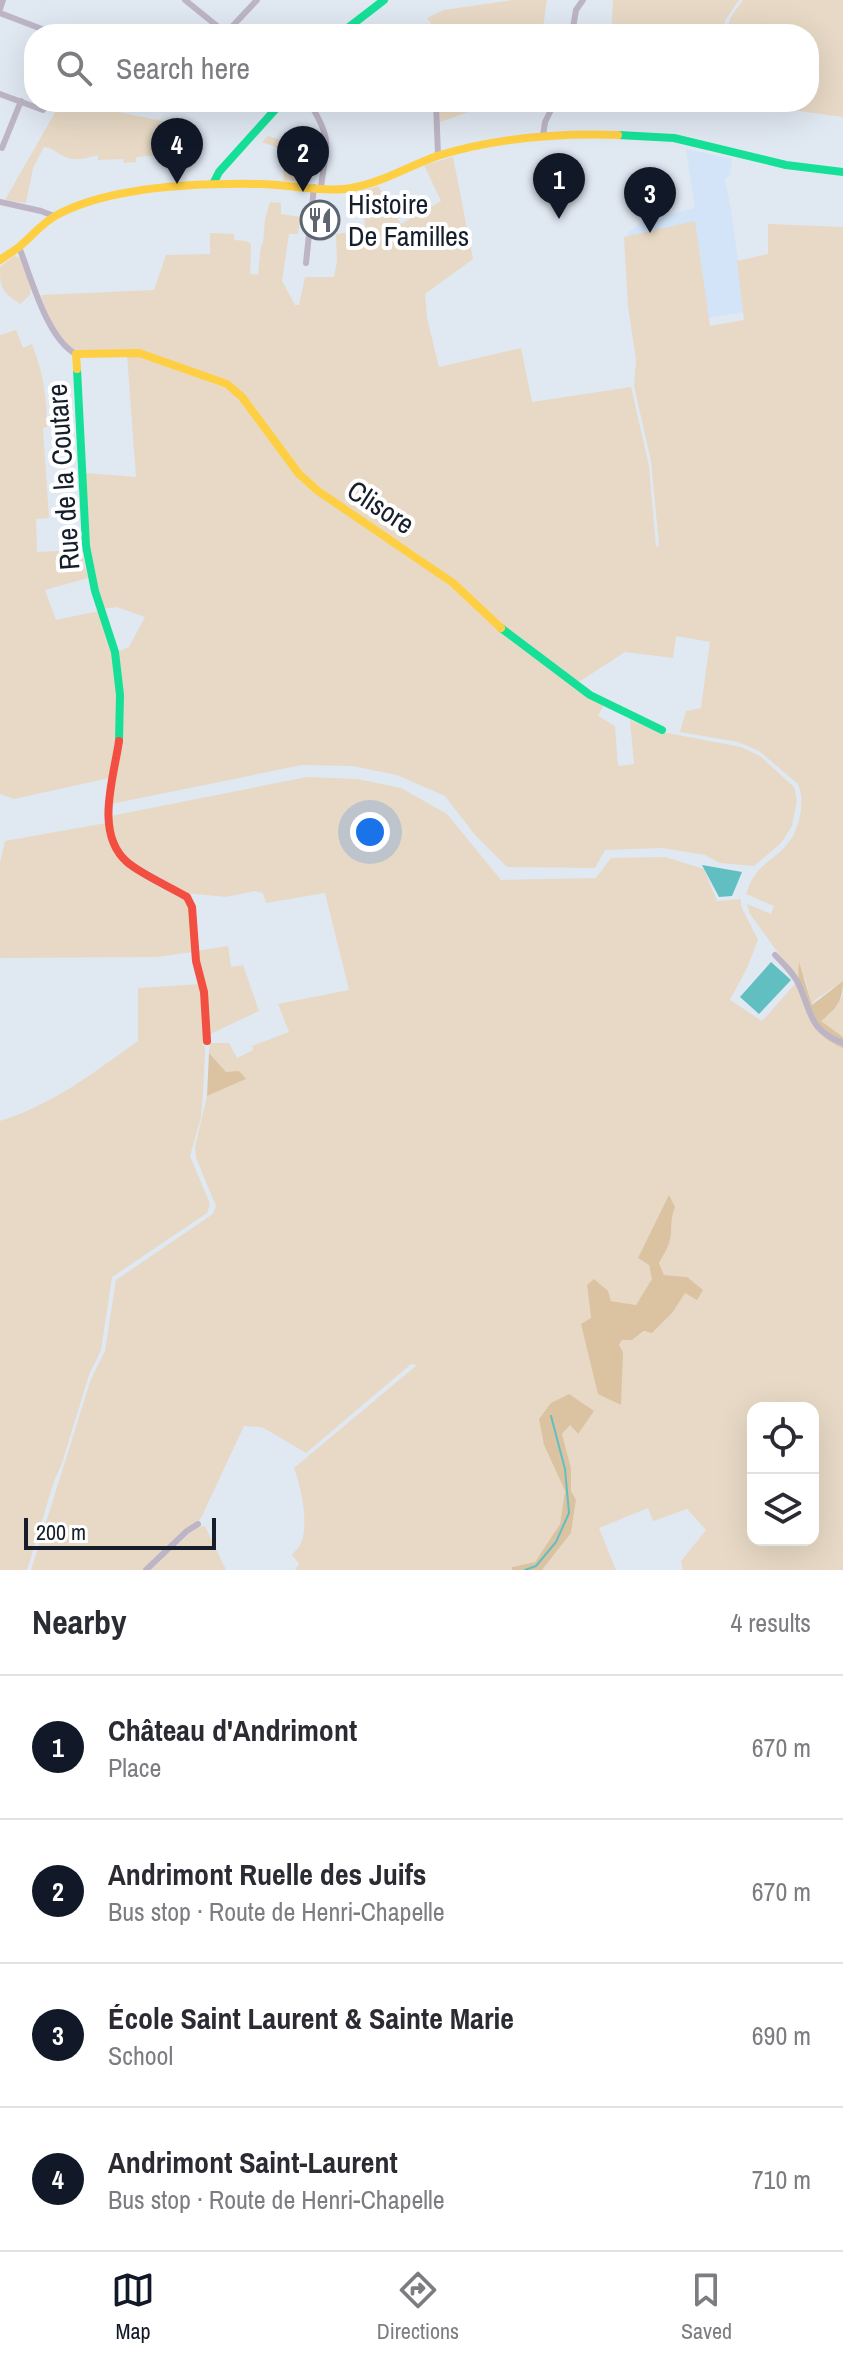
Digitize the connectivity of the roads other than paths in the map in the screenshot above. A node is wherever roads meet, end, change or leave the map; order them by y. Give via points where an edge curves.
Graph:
1 (3, 0) edge
2 (185, 0) edge
3 (257, 0) edge
4 (583, 0) edge
5 (374, 3) edge
6 (0, 11) edge
7 (31, 24) edge
8 (215, 24) edge
9 (236, 24) edge
10 (351, 24) edge
11 (574, 24) edge
12 (0, 94) edge
13 (21, 101) junction
14 (24, 102) edge
15 (273, 112) edge
16 (315, 112) edge
17 (436, 112) edge
18 (550, 112) edge
19 (543, 136) junction
20 (2, 148) dead end
21 (438, 156) junction
22 (843, 172) edge
23 (213, 184) junction
24 (317, 187) junction
25 (0, 202) edge
26 (54, 216) junction
27 (19, 247) junction
28 (0, 260) edge
29 (306, 263) dead end
30 (76, 354) junction
31 (662, 730) dead end
32 (775, 955) dead end
33 (207, 1041) dead end
34 (843, 1043) edge
35 (198, 1524) dead end
36 (146, 1570) edge

1 - 6 street
2 - 8 street
3 - 9 street
4 - 11 street
5 - 10 street
6 - 7 street
12 - 13 street
13 - 14 street
13 - 20 street
15 - 23 street
16 - 24 street via 327,144
17 - 21 street
18 - 19 street
19 - 21 street
19 - 22 street via 674,138 786,165
21 - 24 street via 361,186
23 - 24 street
23 - 26 street via 139,191
24 - 29 street
25 - 26 street
26 - 27 street
27 - 28 street
27 - 30 street, Rue de la Coutare via 52,330
30 - 31 street, Clisore via 139,353 227,384 318,491 453,583 509,636 590,695
30 - 33 street, Rue de la Coutare via 87,558 116,669 120,731 110,790 111,833 119,855 187,897 192,907
32 - 34 street via 799,984 813,1022
35 - 36 street

